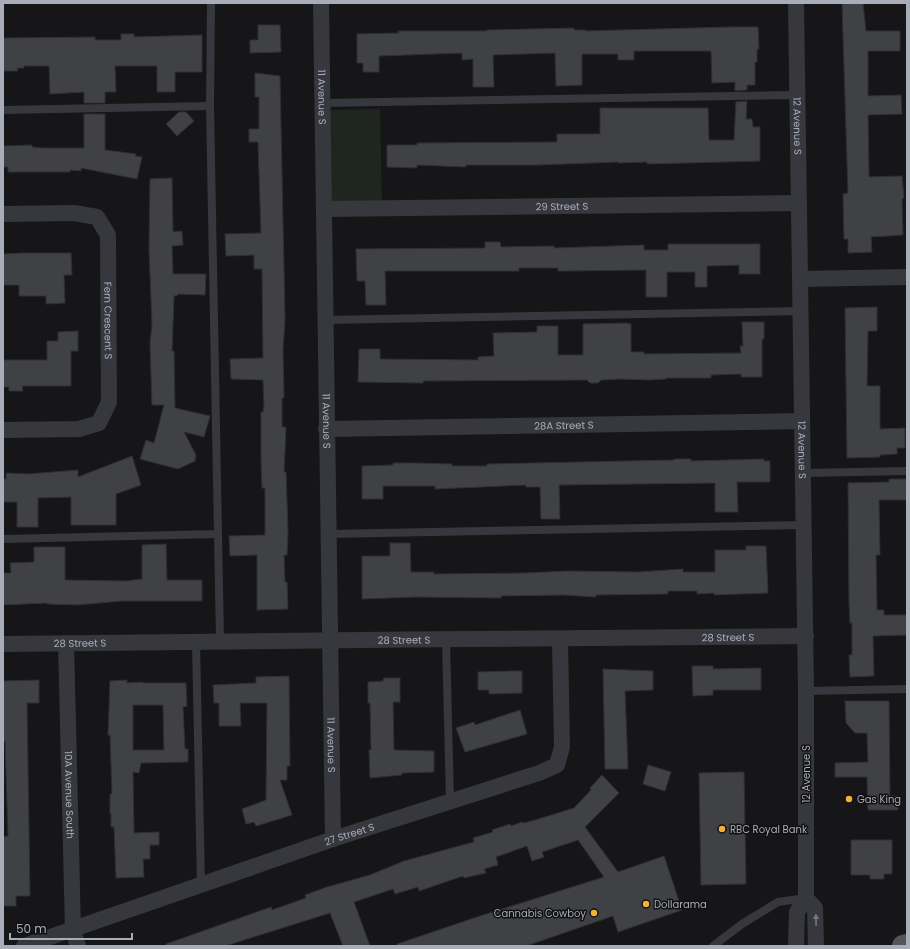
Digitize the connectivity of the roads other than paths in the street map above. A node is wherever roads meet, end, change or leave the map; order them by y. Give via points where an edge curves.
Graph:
1 (211, 3) edge
2 (321, 3) edge
3 (796, 3) edge
4 (798, 95) junction
5 (322, 103) junction
6 (210, 106) junction
7 (3, 110) edge
8 (799, 203) junction
9 (324, 209) junction
10 (3, 214) edge
11 (907, 277) edge
12 (800, 279) junction
13 (801, 311) junction
14 (325, 320) junction
15 (802, 421) junction
16 (326, 429) junction
17 (3, 430) edge
18 (907, 471) edge
19 (803, 473) junction
20 (804, 525) junction
21 (218, 534) junction
22 (328, 534) junction
23 (3, 539) edge
24 (806, 636) junction
25 (446, 640) junction
26 (560, 640) junction
27 (196, 641) junction
28 (220, 641) junction
29 (330, 641) junction
30 (66, 643) junction
31 (3, 644) edge
32 (907, 689) edge
33 (806, 691) junction
34 (450, 801) junction
35 (333, 839) junction
36 (201, 885) junction
37 (806, 898) junction
38 (73, 930) junction
39 (907, 945) edge
40 (24, 946) edge
41 (78, 946) edge
42 (713, 946) edge
43 (796, 946) edge
44 (816, 946) edge
45 (903, 946) edge

1 - 6 lane
2 - 5 street, 11 Avenue S
3 - 4 street, 12 Avenue S
4 - 5 lane
4 - 8 street, 12 Avenue S
5 - 9 street, 11 Avenue S
6 - 7 lane
6 - 21 lane
8 - 9 street, 29 Street S
8 - 12 street, 12 Avenue S
9 - 14 street, 11 Avenue S
10 - 17 street, Fern Crescent S via 97,217 108,235 109,386 109,402 99,424 79,429
11 - 12 street
12 - 13 street, 12 Avenue S
13 - 14 lane
13 - 15 street, 12 Avenue S
14 - 16 street, 11 Avenue S
15 - 16 street, 28A Street S
15 - 19 street, 12 Avenue S
16 - 22 street, 11 Avenue S
18 - 19 lane
19 - 20 street, 12 Avenue S
20 - 22 lane
20 - 24 street, 12 Avenue S
21 - 23 lane
21 - 28 lane
22 - 29 street, 11 Avenue S
24 - 26 street, 28 Street S
24 - 33 street, 12 Avenue S
25 - 26 street, 28 Street S
25 - 29 street, 28 Street S
25 - 34 lane
26 - 34 street, 27 Street S via 562,747 557,765
27 - 28 street, 28 Street S
27 - 30 street, 28 Street S
27 - 36 lane
28 - 29 street, 28 Street S
29 - 35 street, 11 Avenue S
30 - 31 street, 28 Street S
30 - 38 street, 10A Avenue South
32 - 33 lane
33 - 37 street, 12 Avenue S
34 - 35 street, 27 Street S
35 - 36 street, 27 Street S
36 - 38 street, 27 Street S
37 - 42 lane via 778,902
37 - 43 street, 12 Avenue S via 797,912
44 -> 37 street via 816,908
38 - 40 street, 27 Street S
38 - 41 street, 10A Avenue South
39 - 45 main road

